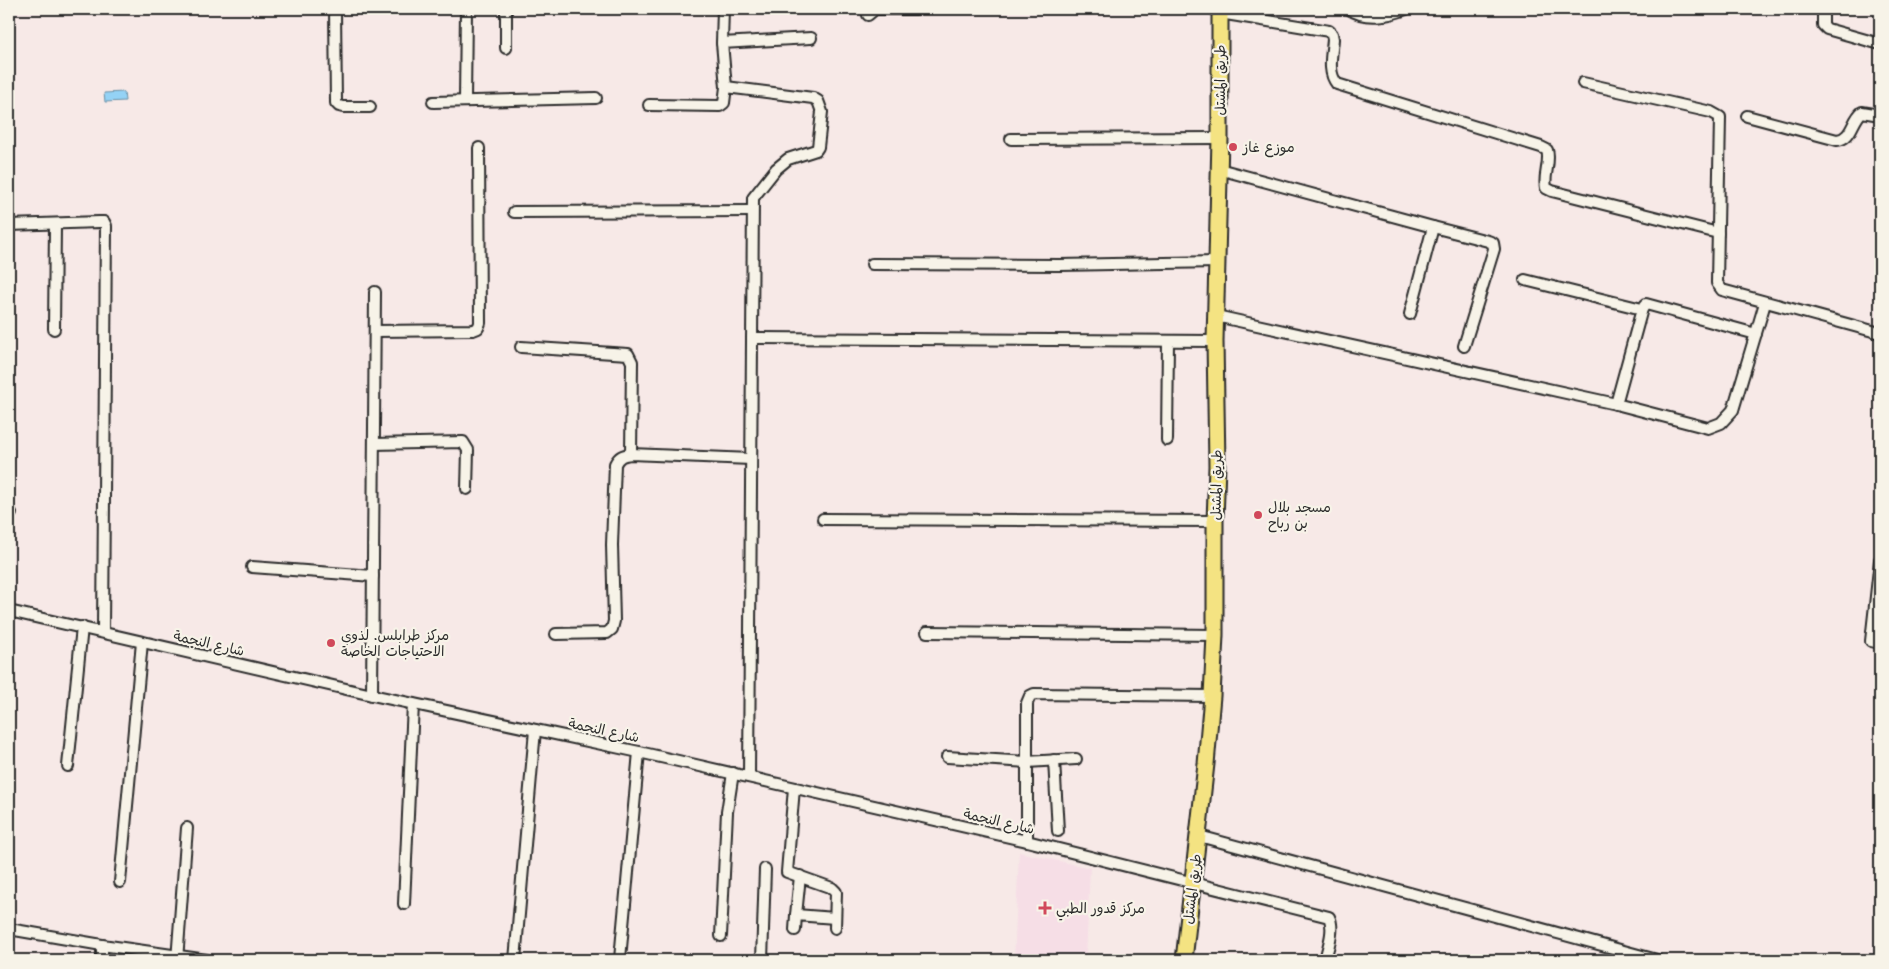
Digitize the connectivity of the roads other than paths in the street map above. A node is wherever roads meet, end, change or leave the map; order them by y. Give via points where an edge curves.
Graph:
1 (335, 9) edge
2 (466, 9) edge
3 (506, 9) edge
4 (723, 9) edge
5 (916, 9) edge
6 (1349, 9) edge
7 (1406, 9) edge
8 (1823, 9) edge
9 (1220, 11) edge
10 (868, 15) dead end
11 (811, 38) dead end
12 (722, 42) junction
13 (1880, 44) edge
14 (506, 48) dead end
15 (1584, 83) dead end
16 (726, 87) junction
17 (596, 98) dead end
18 (465, 101) junction
19 (433, 102) dead end
20 (649, 105) dead end
21 (370, 107) dead end
22 (1880, 115) edge
23 (1747, 116) dead end
24 (1220, 138) junction
25 (1012, 139) dead end
26 (479, 148) dead end
27 (1219, 170) junction
28 (752, 211) junction
29 (514, 212) dead end
30 (9, 225) edge
31 (55, 225) junction
32 (1433, 227) junction
33 (1718, 233) junction
34 (1217, 262) junction
35 (872, 264) dead end
36 (1525, 280) dead end
37 (375, 292) dead end
38 (1765, 302) junction
39 (1642, 309) junction
40 (1410, 314) dead end
41 (1216, 316) junction
42 (54, 329) dead end
43 (374, 331) junction
44 (1880, 333) edge
45 (1756, 334) junction
46 (752, 338) junction
47 (1168, 340) junction
48 (1215, 341) junction
49 (1464, 346) dead end
50 (521, 347) dead end
51 (1616, 404) junction
52 (1168, 440) dead end
53 (374, 444) junction
54 (632, 454) junction
55 (751, 459) junction
56 (467, 490) dead end
57 (823, 518) dead end
58 (1215, 520) junction
59 (1880, 560) edge
60 (252, 567) dead end
61 (373, 576) junction
62 (9, 611) edge
63 (82, 626) junction
64 (103, 631) junction
65 (927, 632) dead end
66 (556, 634) dead end
67 (1215, 635) junction
68 (142, 642) junction
69 (1880, 643) edge
70 (372, 695) junction
71 (1212, 696) junction
72 (413, 704) junction
73 (535, 730) junction
74 (638, 752) junction
75 (947, 757) dead end
76 (1076, 759) dead end
77 (1054, 760) junction
78 (1027, 762) junction
79 (68, 766) dead end
80 (733, 773) junction
81 (748, 777) junction
82 (794, 788) junction
83 (187, 828) dead end
84 (1058, 831) dead end
85 (1199, 836) junction
86 (1027, 841) junction
87 (765, 868) dead end
88 (800, 876) junction
89 (120, 882) dead end
90 (1193, 883) junction
91 (404, 904) dead end
92 (796, 915) junction
93 (9, 929) edge
94 (795, 930) dead end
95 (721, 936) dead end
96 (102, 945) junction
97 (177, 958) edge
98 (620, 959) edge
99 (102, 960) edge
100 (207, 960) edge
101 (515, 960) edge
102 (762, 960) edge
103 (1184, 960) edge
104 (1325, 960) edge
105 (1657, 960) edge

1 - 21 street via 336,103 343,107
2 - 18 street
3 - 14 street
4 - 12 street
5 - 10 street via 875,9
6 - 7 street via 1367,16
8 - 13 street via 1823,25 1827,29
9 - 24 main road, طريق المشتل
9 - 33 street via 1329,31 1333,39 1331,72 1337,84 1541,146 1549,155 1545,182 1546,188 1552,191
11 - 12 street
12 - 16 street
15 - 33 street via 1711,112 1720,117
16 - 20 street via 725,100 720,106
16 - 28 street via 813,98 821,105 818,147 788,159 776,169 753,198
17 - 18 street
18 - 19 street
22 - 23 street via 1862,112 1848,134 1837,140
24 - 25 street
24 - 27 main road, طريق المشتل
26 - 43 street via 478,328
27 - 32 street
27 - 34 main road, طريق المشتل
28 - 29 street
28 - 46 street
30 - 31 street
31 - 42 street
31 - 64 street via 104,222 106,226
32 - 40 street
32 - 49 street via 1493,243 1494,249
33 - 38 street via 1718,288
34 - 35 street via 1060,266
34 - 41 main road, طريق المشتل
36 - 39 street
37 - 43 street
38 - 44 street
38 - 45 street
39 - 45 street via 1646,304
39 - 51 street
41 - 48 main road, طريق المشتل
41 - 51 street
43 - 53 street
45 - 51 street via 1733,410 1715,426 1708,428
46 - 47 street
46 - 55 street
47 - 48 street
47 - 52 street
48 - 58 main road, طريق المشتل
50 - 54 street via 628,354 632,362
53 - 56 street via 464,442 468,450
53 - 61 street
54 - 55 street
54 - 66 street via 623,455 615,464 612,629 607,633
55 - 81 street
57 - 58 street
58 - 67 main road, طريق المشتل
59 - 69 street via 1870,641
60 - 61 street
61 - 70 street
62 - 63 street, شارع النجمة
63 - 64 street, شارع النجمة
63 - 79 street
64 - 68 street, شارع النجمة
65 - 67 street
67 - 71 main road, طريق المشتل
68 - 70 street, شارع النجمة
68 - 89 street
70 - 72 street, شارع النجمة
71 - 78 street via 1034,694 1027,703
71 - 85 main road, طريق المشتل
72 - 73 street, شارع النجمة
72 - 91 street
73 - 74 street, شارع النجمة
73 - 101 street
74 - 80 street, شارع النجمة
74 - 98 street
75 - 78 street
76 - 77 street
77 - 78 street
77 - 84 street
78 - 86 street
80 - 81 street, شارع النجمة
80 - 95 street via 727,812
81 - 82 street, شارع النجمة
82 - 86 street, شارع النجمة
82 - 88 street via 787,872
83 - 97 street
85 - 90 main road, طريق المشتل
85 - 105 street
86 - 90 street, شارع النجمة
87 - 102 street
88 - 92 street
88 - 92 street via 836,892 835,923
90 - 103 main road, طريق المشتل
90 - 104 street, شارع النجمة via 1329,916 1332,929
92 - 94 street
93 - 96 street
96 - 97 street
96 - 99 street
97 - 100 street

